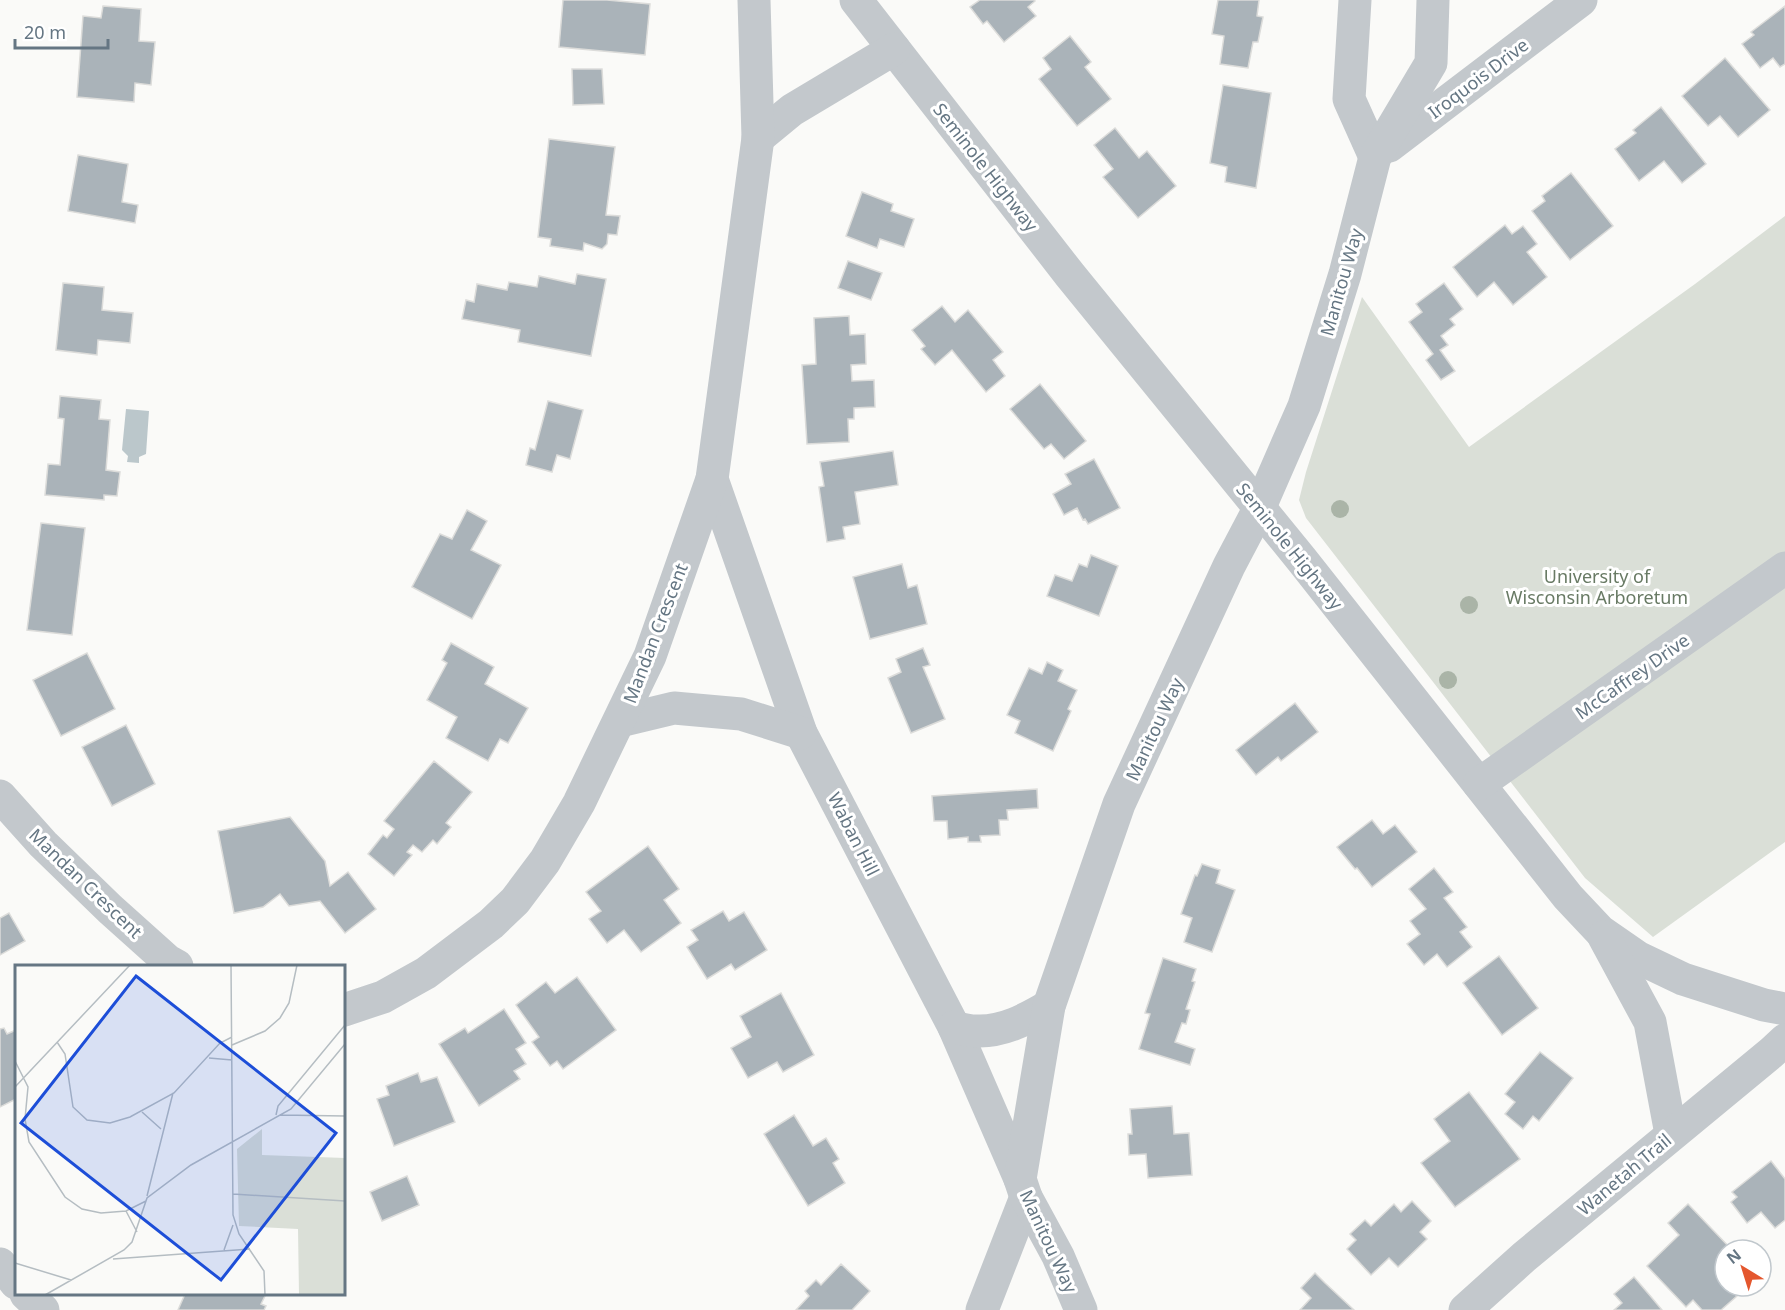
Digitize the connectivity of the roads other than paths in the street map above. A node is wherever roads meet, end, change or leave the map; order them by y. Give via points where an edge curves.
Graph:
1 (754, 0) edge
2 (856, 0) edge
3 (1355, 0) edge
4 (1433, 0) edge
5 (1581, 0) edge
6 (894, 49) junction
7 (758, 138) junction
8 (1375, 156) junction
9 (712, 479) junction
10 (1260, 509) junction
11 (1785, 568) edge
12 (620, 721) junction
13 (801, 733) junction
14 (1479, 784) junction
15 (0, 795) edge
16 (1600, 931) junction
17 (175, 965) edge
18 (1049, 1006) junction
19 (1785, 1009) edge
20 (345, 1010) edge
21 (954, 1027) junction
22 (1785, 1040) edge
23 (1671, 1134) junction
24 (1023, 1188) junction
25 (0, 1264) edge
26 (15, 1282) edge
27 (28, 1295) edge
28 (43, 1310) edge
29 (982, 1310) edge
30 (1081, 1310) edge
31 (1465, 1310) edge

1 - 7 street, Mandan Crescent
2 - 6 street, Seminole Highway
3 - 8 street via 1348,99
4 - 8 street, Manitou Way via 1431,63
5 - 8 street, Iroquois Drive
6 - 7 street via 792,110
6 - 10 street, Seminole Highway
7 - 9 street, Mandan Crescent
8 - 10 street, Manitou Way via 1345,274 1304,406
9 - 12 street, Mandan Crescent via 650,656
9 - 13 street, Waban Hill
10 - 14 street, Seminole Highway
10 - 18 street, Manitou Way via 1229,566 1119,804
11 - 14 street, McCaffrey Drive
12 - 13 street via 674,708 741,714
12 - 20 street, Mandan Crescent via 579,803 545,861 515,901 426,973 383,997
13 - 21 street, Waban Hill
14 - 16 street, Seminole Highway via 1568,897
15 - 17 street, Mandan Crescent via 43,844
16 - 19 street, Seminole Highway via 1638,958 1683,978
16 - 23 street via 1650,1022
18 - 21 street via 1002,1028 978,1031
18 - 24 street, Manitou Way
21 - 24 street, Waban Hill
22 - 23 street, Wanetah Trail
23 - 31 street, Wanetah Trail
24 - 29 street
24 - 30 street, Manitou Way
25 - 26 street
27 - 28 street

